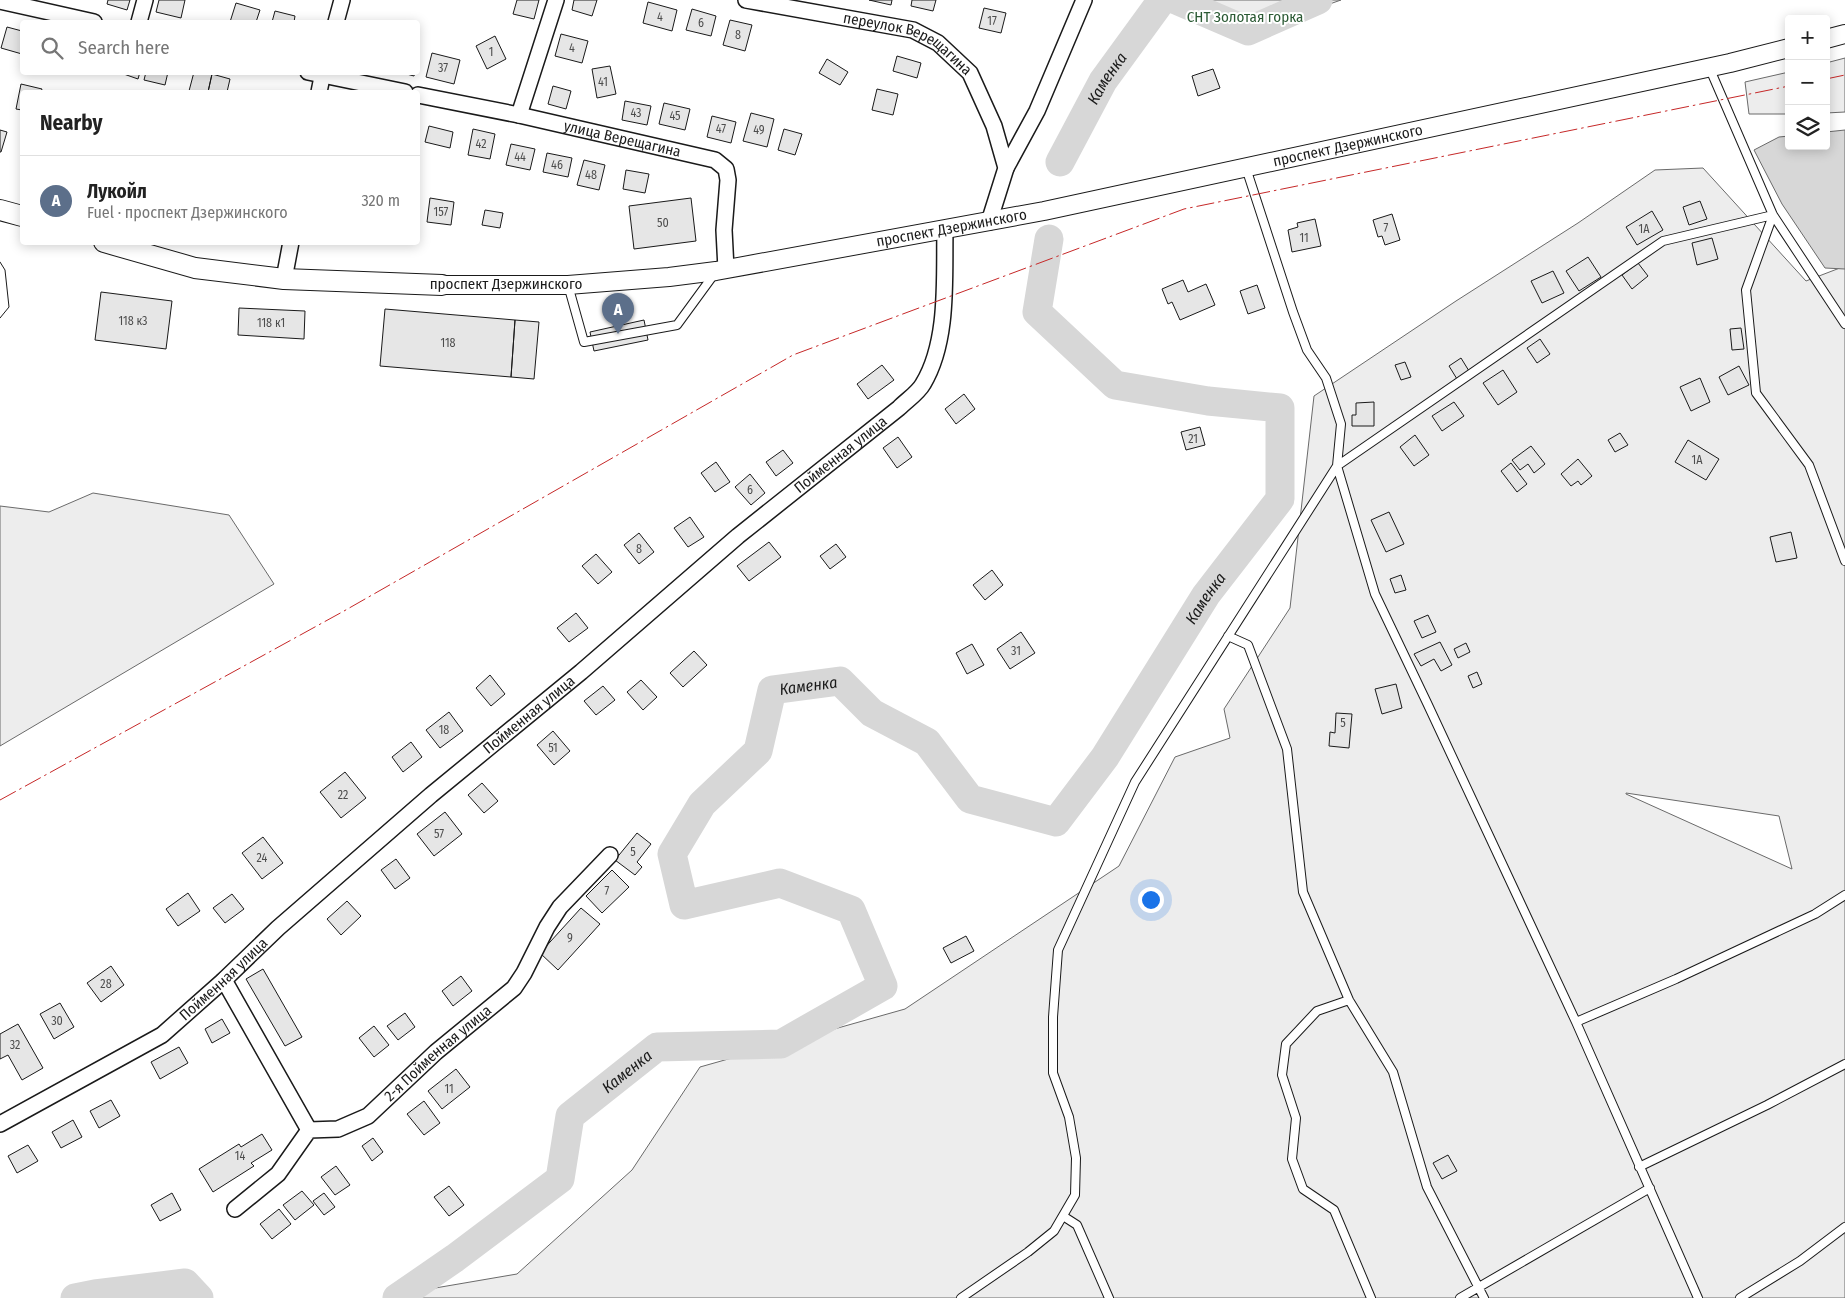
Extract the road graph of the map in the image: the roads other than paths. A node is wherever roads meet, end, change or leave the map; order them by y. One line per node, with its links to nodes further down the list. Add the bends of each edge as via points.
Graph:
1 (145, 0): 9 (street)
2 (342, 0): 10 (street)
3 (556, 0): 20 (street)
4 (746, 0): 21 (street, переулок Верещагина, via 913,30 938,43 970,73 994,126)
5 (1084, 0): 21 (street, via 1037,111)
6 (0, 1): 7 (street)
7 (47, 6): 8 (street)
8 (88, 20)
9 (140, 20)
10 (337, 20)
11 (1845, 34): 12 (street)
12 (1830, 38)
13 (1785, 49): 14 (street, проспект Дзержинского)
14 (1709, 68): 22 (street, проспект Дзержинского); 25 (lane)
15 (318, 75): 17 (street)
16 (323, 75): 18 (street)
17 (319, 90)
18 (395, 90)
19 (420, 95): 20 (street, улица Верещагина)
20 (519, 115): 30 (street, улица Верещагина, via 715,160 726,169 728,180)
21 (1006, 168): 26 (street)
22 (1246, 168): 26 (street, проспект Дзержинского); 35 (lane, via 1307,350 1326,378 1341,424)
23 (0, 210): 24 (main road)
24 (20, 215)
25 (1773, 215): 34 (lane); 35 (lane, via 1663,241); 36 (lane, via 1746,290 1756,393 1810,465)
26 (989, 222): 27 (street, проспект Дзержинского)
27 (945, 230): 30 (street, проспект Дзержинского); 40 (street, Пойменная улица, via 940,334 933,365 922,386 899,408 738,536 581,672 431,795 278,928)
28 (114, 245): 31 (main road, проспект Дзержинского, via 195,268)
29 (290, 245): 31 (street)
30 (721, 270): 32 (street, проспект Дзержинского); 32 (lane, via 677,325 584,342)
31 (284, 279): 33 (main road, проспект Дзержинского)
32 (568, 285): 33 (street, проспект Дзержинского)
33 (442, 286)
34 (1845, 324)
35 (1337, 466): 37 (lane); 42 (lane, via 1374,594)
36 (1845, 560)
37 (1228, 636): 41 (lane, via 1248,645 1287,749 1303,892); 49 (lane, via 1135,782 1058,950 1053,1073 1069,1117 1076,1158 1075,1195)
38 (610, 855): 45 (street, 2-я Пойменная улица, via 560,907 514,988 436,1052 368,1116 338,1128)
39 (1845, 895): 42 (lane, via 1815,914)
40 (224, 980): 44 (street, Пойменная улица, via 162,1034); 45 (street)
41 (1349, 1000): 51 (lane, via 1393,1072 1427,1187); 54 (lane, via 1316,1011 1286,1044 1282,1075 1296,1118 1292,1159 1303,1189 1334,1210)
42 (1576, 1022): 46 (lane)
43 (1845, 1064): 46 (lane)
44 (0, 1124)
45 (309, 1130): 48 (street, via 278,1174)
46 (1639, 1167): 47 (lane)
47 (1650, 1188): 51 (lane); 57 (lane)
48 (235, 1209)
49 (1063, 1216): 52 (lane, via 1054,1231 1028,1252); 53 (lane, via 1078,1225)
50 (1845, 1227): 58 (lane, via 1800,1261)
51 (1478, 1287): 55 (lane); 56 (lane)
52 (961, 1298)
53 (1109, 1298)
54 (1371, 1298)
55 (1460, 1298)
56 (1484, 1298)
57 (1698, 1298)
58 (1740, 1298)

